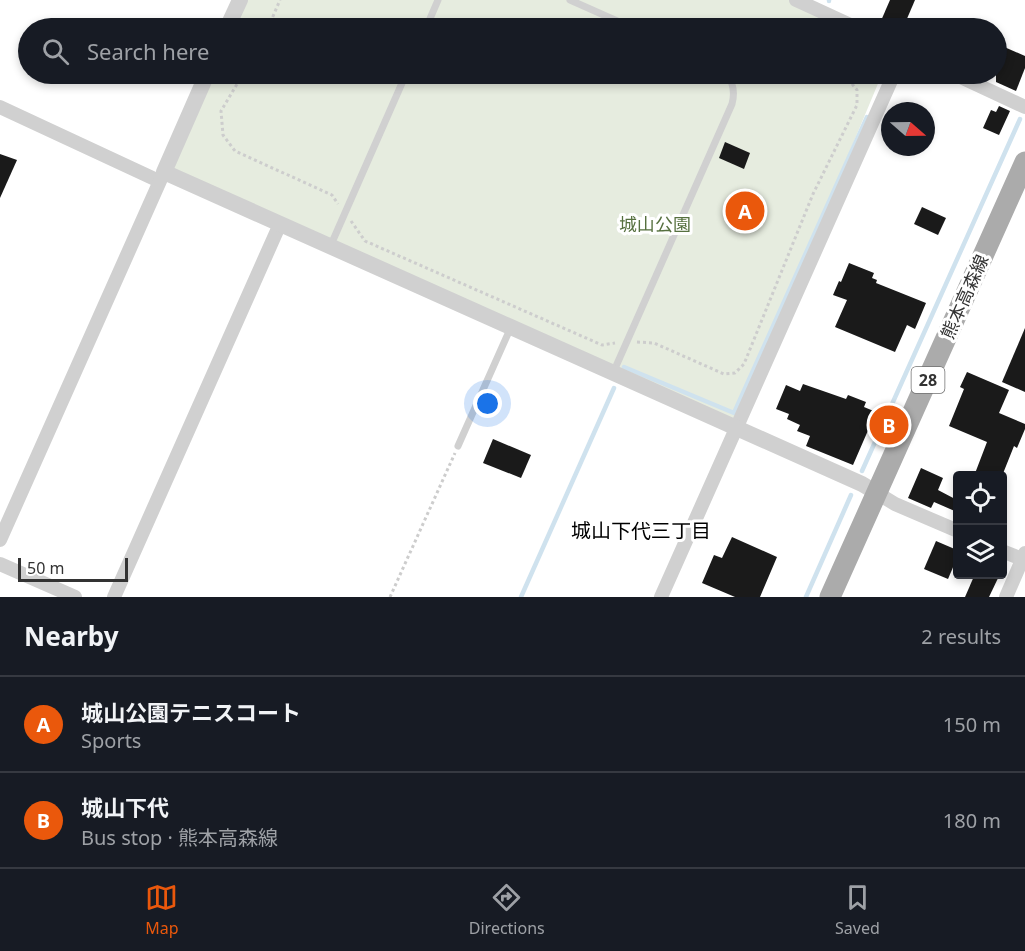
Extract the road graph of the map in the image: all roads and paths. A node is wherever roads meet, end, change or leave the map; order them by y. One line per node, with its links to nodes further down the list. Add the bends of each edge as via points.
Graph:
1 (240, 0): 6 (street)
2 (280, 0): 7 (path)
3 (438, 0): 8 (lane)
4 (570, 0): 9 (lane)
5 (796, 0): 10 (street)
6 (232, 18)
7 (272, 18)
8 (430, 18)
9 (610, 18)
10 (835, 18)
11 (202, 84): 21 (street)
12 (237, 84): 22 (path, via 221,111 223,135 235,151 332,195)
13 (402, 84): 22 (lane)
14 (731, 84): 26 (lane, via 735,94 732,104)
15 (852, 84): 26 (path, via 857,90 857,105 813,194 744,364 735,373 724,374 654,344)
16 (890, 84): 28 (street)
17 (976, 84): 19 (street)
18 (0, 107): 21 (street)
19 (1025, 107)
20 (1025, 162): 30 (main road, 熊本高森線 / 28)
21 (161, 176): 23 (street); 32 (street)
22 (345, 213): 24 (lane); 26 (path, via 366,241 602,345)
23 (280, 224): 24 (street); 37 (street)
24 (330, 247): 25 (street)
25 (511, 327): 27 (street); 29 (lane)
26 (627, 342): 27 (lane)
27 (613, 373): 28 (street)
28 (735, 428): 30 (street); 39 (street)
29 (458, 446): 38 (path)
30 (878, 493): 31 (street); 40 (main road, 熊本高森線 / 28)
31 (953, 529)
32 (0, 540)
33 (1007, 552): 34 (street)
34 (1024, 556): 41 (street)
35 (0, 564): 36 (street)
36 (75, 597)
37 (114, 597)
38 (390, 597)
39 (660, 597)
40 (830, 597)
41 (1006, 597)

